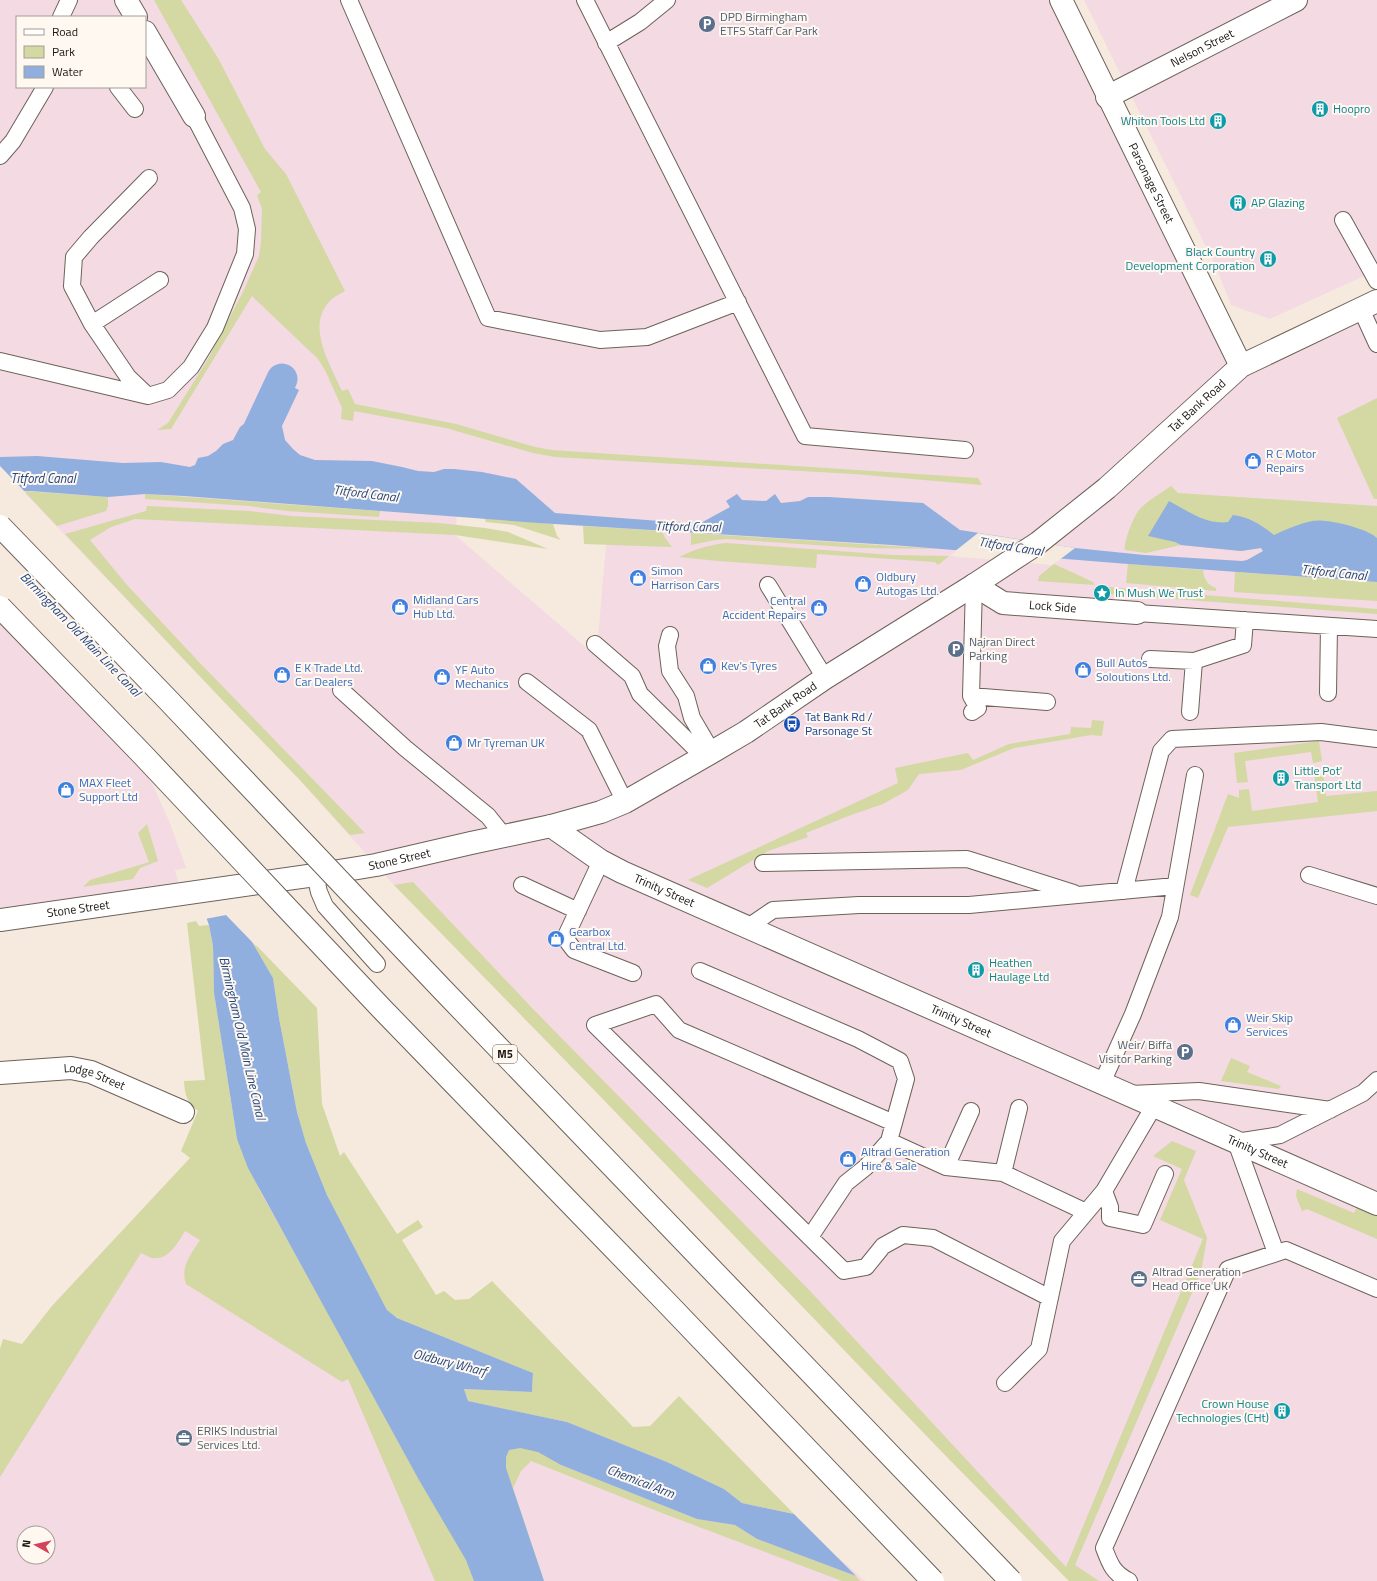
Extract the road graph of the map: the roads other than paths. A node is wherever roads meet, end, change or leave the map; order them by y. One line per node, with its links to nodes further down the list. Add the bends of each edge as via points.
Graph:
1 (69, 0): 8 (lane)
2 (126, 0): 9 (main road)
3 (349, 0): 22 (lane, via 488,318 600,340 647,337)
4 (585, 0): 11 (lane)
5 (667, 0): 11 (lane, via 640,22)
6 (1061, 0): 14 (main road, Parsonage Street)
7 (1296, 0): 14 (main road, Nelson Street)
8 (61, 16)
9 (135, 16)
10 (146, 34): 16 (main road)
11 (606, 43): 22 (lane)
12 (44, 88): 17 (lane, via 13,141)
13 (119, 88): 15 (lane)
14 (1107, 96): 27 (main road, Parsonage Street)
15 (135, 109)
16 (194, 116): 28 (lane, via 242,208 247,229 245,254 215,328 191,367 168,390)
17 (0, 156)
18 (149, 178): 24 (lane, via 74,257 72,286)
19 (1343, 220): 21 (lane)
20 (160, 280): 24 (lane)
21 (1377, 281)
22 (738, 302): 29 (lane, via 806,436)
23 (1369, 305): 25 (lane); 27 (main road, Tat Bank Road)
24 (92, 324): 28 (lane, via 128,377)
25 (1377, 344)
26 (0, 361): 28 (lane)
27 (1241, 366): 32 (main road, Tat Bank Road, via 1107,488 1038,543)
28 (148, 396)
29 (964, 450)
30 (0, 526): 96 (main road, M5, bridge)
31 (768, 585): 42 (lane)
32 (974, 585): 34 (main road, Lock Side, via 1004,603); 42 (main road, Tat Bank Road); 46 (lane)
33 (0, 607): 95 (main road, bridge)
34 (1137, 613): 35 (lane)
35 (1245, 620): 36 (lane); 41 (lane, via 1243,645)
36 (1329, 626): 37 (lane); 45 (lane)
37 (1377, 629)
38 (670, 635): 51 (lane, via 670,670 686,696 692,718)
39 (595, 644): 51 (lane, via 632,676 640,694)
40 (1150, 659): 41 (lane)
41 (1194, 661): 49 (lane)
42 (825, 678): 51 (main road, Tat Bank Road)
43 (527, 682): 53 (lane, via 589,730)
44 (341, 690): 55 (lane, via 405,748 488,816)
45 (1328, 693)
46 (971, 696): 47 (lane, via 1030,695); 48 (lane, via 978,708)
47 (1047, 702)
48 (972, 712)
49 (1190, 712)
50 (1377, 739): 62 (lane, via 1321,732 1172,739 1161,751)
51 (708, 755): 53 (main road, Tat Bank Road)
52 (1195, 775): 61 (lane)
53 (625, 802): 54 (main road, Tat Bank Road, via 601,812)
54 (551, 826): 55 (main road, Stone Street); 56 (main road, Trinity Street)
55 (504, 836): 58 (main road, Stone Street, via 376,865)
56 (601, 861): 65 (lane); 67 (main road, Trinity Street)
57 (763, 863): 63 (lane, via 966,859)
58 (315, 875): 66 (main road, Stone Street); 68 (lane, via 325,906)
59 (1309, 875): 64 (lane)
60 (522, 885): 65 (lane)
61 (1175, 886): 62 (lane); 73 (lane, via 1170,917 1133,1014)
62 (1124, 891): 63 (lane)
63 (1080, 895): 67 (lane, via 969,905 773,910)
64 (1377, 896)
65 (578, 911): 70 (lane, via 565,938 574,950 605,955)
66 (0, 920)
67 (748, 927): 73 (main road, Trinity Street)
68 (377, 964)
69 (700, 971): 81 (lane, via 858,1039 900,1061 906,1079)
70 (633, 973)
71 (0, 1073): 80 (main road, Lodge Street, via 72,1068 91,1072)
72 (1377, 1080): 75 (lane)
73 (1102, 1083): 74 (main road, Trinity Street)
74 (1126, 1094): 76 (main road, Trinity Street); 78 (lane, via 1200,1091)
75 (1370, 1096): 78 (lane)
76 (1154, 1106): 83 (main road, Trinity Street); 87 (lane)
77 (1019, 1108): 85 (lane)
78 (1330, 1110): 83 (lane, via 1280,1135)
79 (971, 1111): 84 (lane)
80 (183, 1112)
81 (894, 1123): 82 (lane); 90 (lane, via 679,1030 656,1004 595,1025)
82 (889, 1141): 84 (lane); 90 (lane, via 866,1167 846,1183)
83 (1236, 1142): 88 (main road, Trinity Street); 91 (lane)
84 (946, 1167): 85 (lane)
85 (1003, 1173): 89 (lane)
86 (1165, 1174): 87 (lane, via 1143,1225 1110,1218 1110,1207)
87 (1104, 1191): 89 (lane)
88 (1377, 1204)
89 (1086, 1212): 93 (lane, via 1062,1241)
90 (810, 1237): 93 (lane, via 844,1271 866,1267 883,1246 903,1234 933,1238)
91 (1276, 1253): 92 (lane, via 1286,1250); 97 (lane, via 1228,1269 1104,1548 1111,1568)
92 (1377, 1289)
93 (1050, 1298): 94 (lane, via 1039,1349)
94 (1005, 1383)
95 (932, 1581)
96 (1011, 1581)
97 (1129, 1581)

